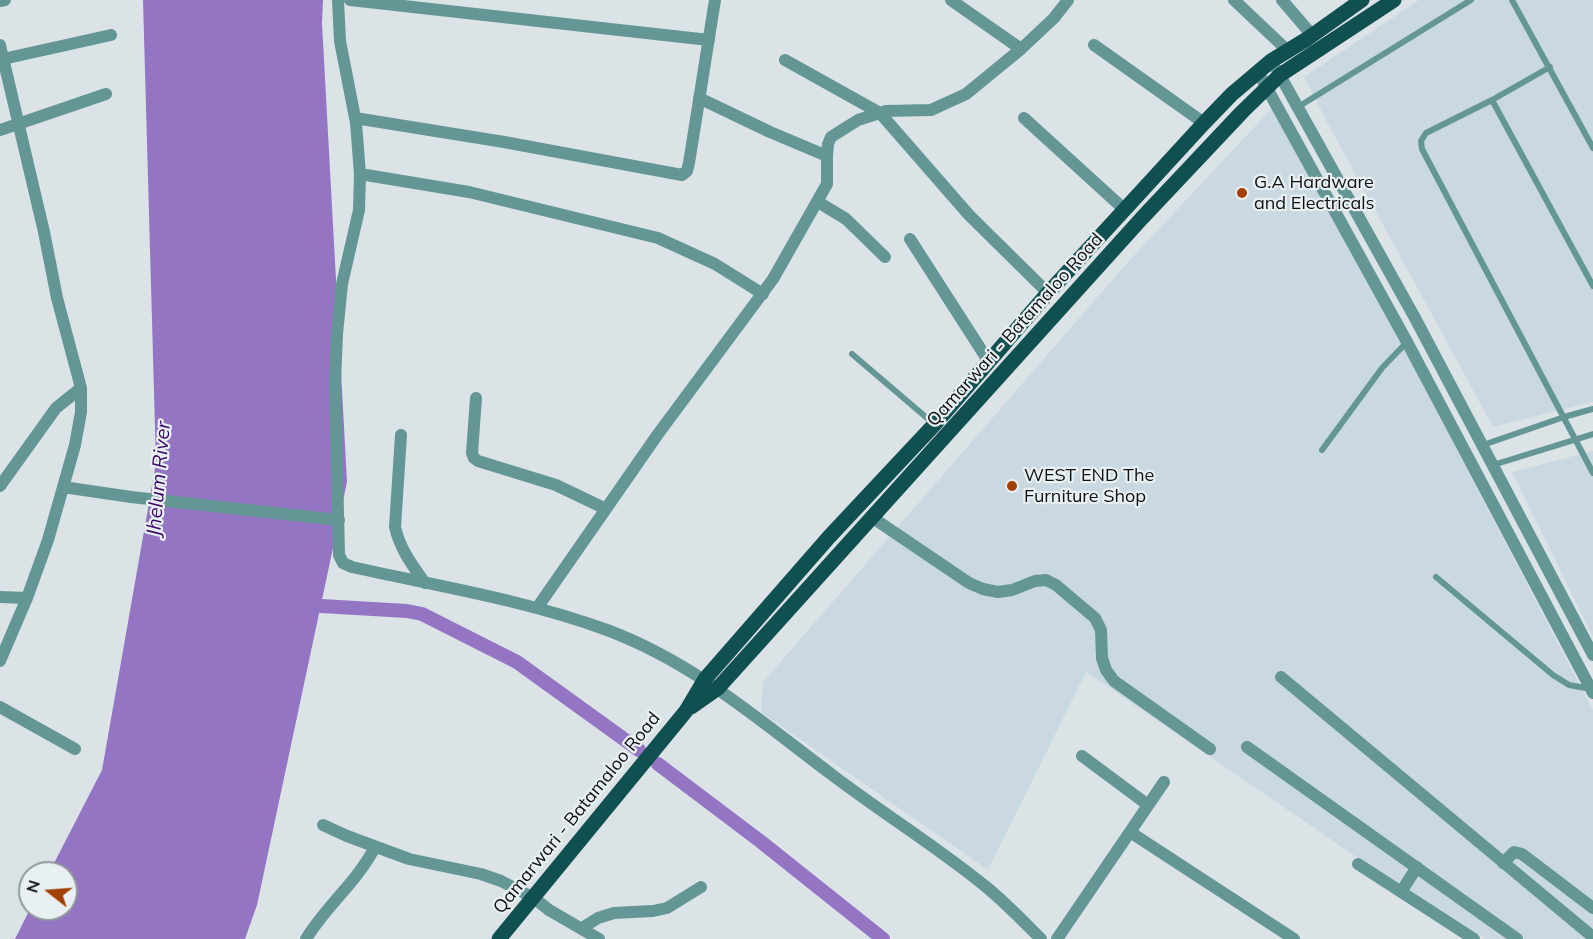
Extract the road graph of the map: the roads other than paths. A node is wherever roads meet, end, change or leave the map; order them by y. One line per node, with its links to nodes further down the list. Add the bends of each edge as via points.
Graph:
1 (5, 0): 13 (street)
2 (338, 0): 33 (street, via 340,41)
3 (350, 0): 16 (street)
4 (715, 0): 16 (street)
5 (951, 0): 19 (street)
6 (1068, 0): 19 (street)
7 (1234, 0): 20 (street)
8 (1282, 0): 15 (street)
9 (1362, 0): 15 (main road, Qamarwari - Batamaloo Road)
10 (1394, 0): 26 (main road, Qamarwari - Batamaloo Road)
11 (1471, 0): 31 (lane)
12 (1512, 0): 24 (lane)
13 (0, 1)
14 (111, 35): 21 (street)
15 (1312, 35): 20 (main road, Qamarwari - Batamaloo Road)
16 (709, 39): 29 (street)
17 (0, 45): 21 (street)
18 (1094, 45): 35 (street)
19 (1021, 49): 32 (street, via 966,94 931,110)
20 (1288, 51): 23 (main road, Qamarwari - Batamaloo Road)
21 (3, 59): 36 (street)
22 (786, 60): 32 (street)
23 (1271, 61): 25 (main road, Qamarwari - Batamaloo Road); 26 (street)
24 (1550, 67): 30 (lane); 38 (lane)
25 (1258, 72): 27 (street); 35 (main road, Qamarwari - Batamaloo Road)
26 (1280, 75): 27 (main road, Qamarwari - Batamaloo Road); 31 (street)
27 (1267, 88): 48 (street); 66 (main road, Qamarwari - Batamaloo Road, via 1142,218)
28 (106, 94): 36 (street)
29 (699, 98): 33 (street, via 689,163 680,176); 39 (street)
30 (1492, 100): 45 (lane); 54 (lane, via 1426,133 1421,141 1422,150)
31 (1298, 107): 59 (street)
32 (880, 113): 39 (street, via 858,120 834,135); 46 (street, via 969,215)
33 (355, 118): 40 (street)
34 (1024, 118): 42 (street)
35 (1204, 123): 42 (main road, Qamarwari - Batamaloo Road)
36 (18, 125): 37 (street); 51 (street)
37 (0, 130)
38 (1593, 148)
39 (827, 156): 41 (street, via 827,184)
40 (360, 174): 47 (street, via 469,192 658,238 715,264); 67 (street, via 359,210 342,284 337,333)
41 (818, 202): 44 (street, via 846,219); 47 (street)
42 (1125, 210): 46 (main road, Qamarwari - Batamaloo Road)
43 (910, 239): 50 (street)
44 (885, 257)
45 (1593, 286)
46 (1048, 292): 50 (main road, Qamarwari - Batamaloo Road)
47 (762, 294): 65 (street)
48 (1407, 342): 60 (lane, via 1382,368); 78 (street)
49 (852, 354): 55 (lane)
50 (989, 362): 55 (main road, Qamarwari - Batamaloo Road)
51 (81, 388): 63 (street, via 56,408); 64 (street, via 75,445)
52 (476, 398): 65 (street, via 474,458 556,486)
53 (1593, 409): 54 (lane)
54 (1564, 417): 58 (lane); 59 (lane)
55 (934, 425): 76 (main road, Qamarwari - Batamaloo Road)
56 (1593, 434): 58 (lane)
57 (401, 435): 69 (street, via 398,540)
58 (1575, 439): 61 (lane); 62 (lane)
59 (1483, 445): 61 (street)
60 (1322, 450)
61 (1493, 465): 73 (street)
62 (1593, 473)
63 (0, 486)
64 (63, 487): 67 (street); 71 (street)
65 (606, 509): 72 (street)
66 (873, 518): 77 (main road, Qamarwari - Batamaloo Road); 83 (street, via 983,589 998,592 1046,580 1056,585 1095,618 1101,630 1102,658 1114,681)
67 (334, 520): 69 (street, via 343,563)
68 (1436, 577): 78 (lane, via 1553,675 1569,685)
69 (425, 583): 72 (street)
70 (0, 597): 71 (street)
71 (27, 598): 74 (street)
72 (537, 608): 76 (street, via 653,649)
73 (1593, 655)
74 (0, 661)
75 (1281, 677): 90 (street)
76 (705, 679): 77 (street); 80 (main road, Qamarwari - Batamaloo Road)
77 (718, 688): 80 (main road, Qamarwari - Batamaloo Road); 102 (street, via 987,887)
78 (1592, 691)
79 (0, 707): 82 (street)
80 (686, 711): 95 (main road, Qamarwari - Batamaloo Road)
81 (1247, 747): 92 (street)
82 (75, 749)
83 (1210, 749)
84 (1082, 756): 86 (street)
85 (1164, 782): 86 (street)
86 (1148, 805): 88 (street)
87 (322, 825): 89 (street)
88 (1130, 832): 103 (street); 104 (street)
89 (375, 847): 95 (street, via 409,859 481,874); 99 (street, via 362,870)
90 (1503, 863): 96 (street, via 1514,852 1522,854); 98 (street)
91 (1358, 864): 94 (street)
92 (1417, 867): 94 (street); 106 (street)
93 (701, 887): 97 (street, via 667,908 614,913)
94 (1401, 892): 105 (street)
95 (534, 898): 97 (street); 100 (main road, Qamarwari - Batamaloo Road)
96 (1593, 908)
97 (582, 928): 101 (street)
98 (1593, 937)
99 (306, 939)
100 (499, 939)
101 (599, 939)
102 (1041, 939)
103 (1057, 939)
104 (1294, 939)
105 (1473, 939)
106 (1517, 939)

